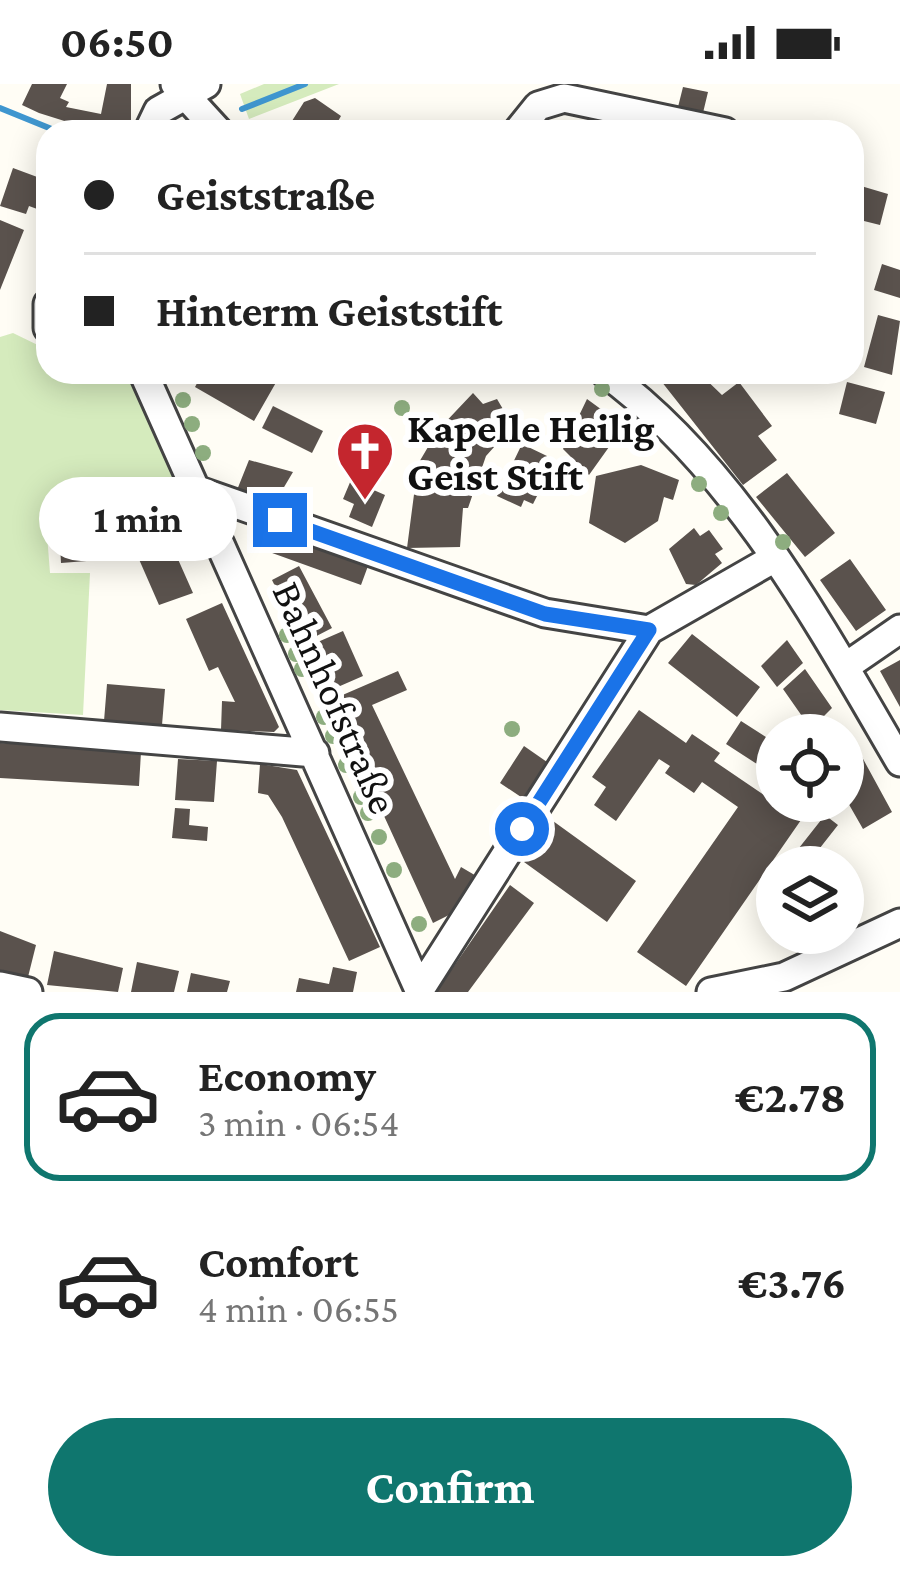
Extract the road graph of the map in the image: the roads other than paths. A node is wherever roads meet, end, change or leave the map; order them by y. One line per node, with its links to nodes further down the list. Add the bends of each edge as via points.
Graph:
1 (188, 88): 2 (street); 3 (street)
2 (154, 120)
3 (211, 120)
4 (527, 120): 5 (street, via 538,106 564,98)
5 (668, 120)
6 (149, 384): 8 (street, Bahnhofstraße)
7 (617, 384): 9 (street, via 697,458)
8 (199, 491): 11 (street, via 545,614); 14 (street, Bahnhofstraße)
9 (772, 559): 11 (street); 12 (street)
10 (900, 629): 12 (street)
11 (649, 630): 18 (street)
12 (845, 668): 15 (street)
13 (0, 727): 14 (street)
14 (315, 753): 18 (street, Bahnhofstraße)
15 (900, 762)
16 (900, 923): 20 (street, via 784,976)
17 (0, 986): 19 (street)
18 (420, 990)
19 (28, 992)
20 (711, 992)

